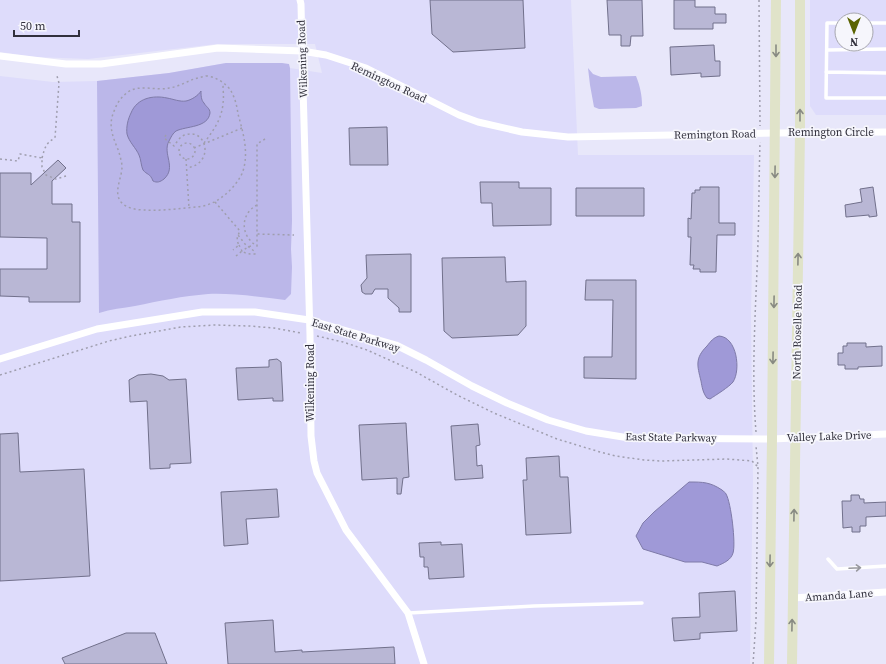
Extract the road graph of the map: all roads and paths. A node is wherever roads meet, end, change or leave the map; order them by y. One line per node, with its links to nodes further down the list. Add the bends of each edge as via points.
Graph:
1 (300, 0): 10 (street, Wilkening Road)
2 (759, 0): 17 (path)
3 (776, 0): 20 (main road, one-way to 20)
4 (800, 0): 21 (main road, North Roselle Road, one-way to 4)
5 (834, 23): 9 (lane, via 827,23)
6 (874, 23): 7 (lane)
7 (886, 23)
8 (886, 49): 9 (lane)
9 (827, 50): 12 (lane)
10 (302, 51): 11 (street, Remington Road, via 218,48 101,64 66,64); 20 (street, Remington Road, via 326,55 366,68 459,115 522,132 568,137); 44 (street, Wilkening Road)
11 (0, 56)
12 (826, 72): 13 (lane); 16 (lane, via 826,98)
13 (886, 73)
14 (57, 76): 27 (path, via 59,83 55,138 45,147)
15 (223, 84): 18 (path, via 233,95); 24 (path, via 224,103 221,115); 34 (path, via 212,76 206,76 168,89 132,90 126,93 111,116 111,130 122,167 118,187 120,202 128,207 143,210)
16 (886, 98)
17 (760, 105)
18 (242, 128): 24 (path); 32 (path, via 245,150 243,171 232,188)
19 (886, 132): 21 (street, Remington Circle)
20 (776, 133): 21 (street, Remington Circle); 50 (main road, one-way to 50)
21 (800, 133): 51 (main road, North Roselle Road, one-way to 21)
22 (166, 135): 24 (path, via 164,138 174,146 180,138 193,134 198,135)
23 (265, 139): 33 (path, via 257,144)
24 (204, 143): 25 (path); 30 (path, via 204,156 200,162 194,167)
25 (194, 148): 29 (path, via 193,155); 29 (path, via 186,143 179,147 180,155)
26 (760, 150): 48 (path)
27 (42, 158): 28 (path, via 20,154 18,161); 31 (path, via 42,167 46,175 56,179)
28 (0, 159)
29 (186, 159): 30 (path)
30 (187, 168): 34 (path)
31 (66, 176)
32 (215, 202): 34 (path); 36 (path, via 240,231)
33 (257, 205): 35 (path); 38 (path, via 251,208 244,222 245,234)
34 (190, 208)
35 (257, 234): 37 (path); 38 (path, via 257,246)
36 (238, 235): 39 (path); 40 (path)
37 (294, 235)
38 (252, 244): 40 (path)
39 (239, 246): 41 (path); 42 (path)
40 (248, 247): 42 (path); 42 (path, via 255,254)
41 (233, 250)
42 (242, 251): 43 (path)
43 (236, 256)
44 (310, 320): 46 (street, East State Parkway, via 255,312 202,312 97,329); 50 (street, East State Parkway, via 396,345 507,403 548,420 586,431 629,438); 58 (street, Wilkening Road, via 311,436 317,474 346,530)
45 (295, 332): 47 (path, via 249,326 181,327 117,339)
46 (0, 359)
47 (0, 375)
48 (754, 408)
49 (886, 434): 51 (street, Valley Lake Drive)
50 (772, 438): 51 (street, Valley Lake Drive); 61 (main road, one-way to 61)
51 (796, 438): 56 (main road, North Roselle Road, one-way to 51)
52 (758, 467): 60 (path)
53 (828, 560): 54 (lane, one-way to 54, via 837,569)
54 (886, 566)
55 (886, 592): 56 (street, Amanda Lane)
56 (793, 598): 62 (main road, North Roselle Road, one-way to 56)
57 (642, 603): 58 (lane)
58 (408, 613): 59 (street, Wilkening Road)
59 (424, 664)
60 (753, 664)
61 (769, 664)
62 (792, 664)

